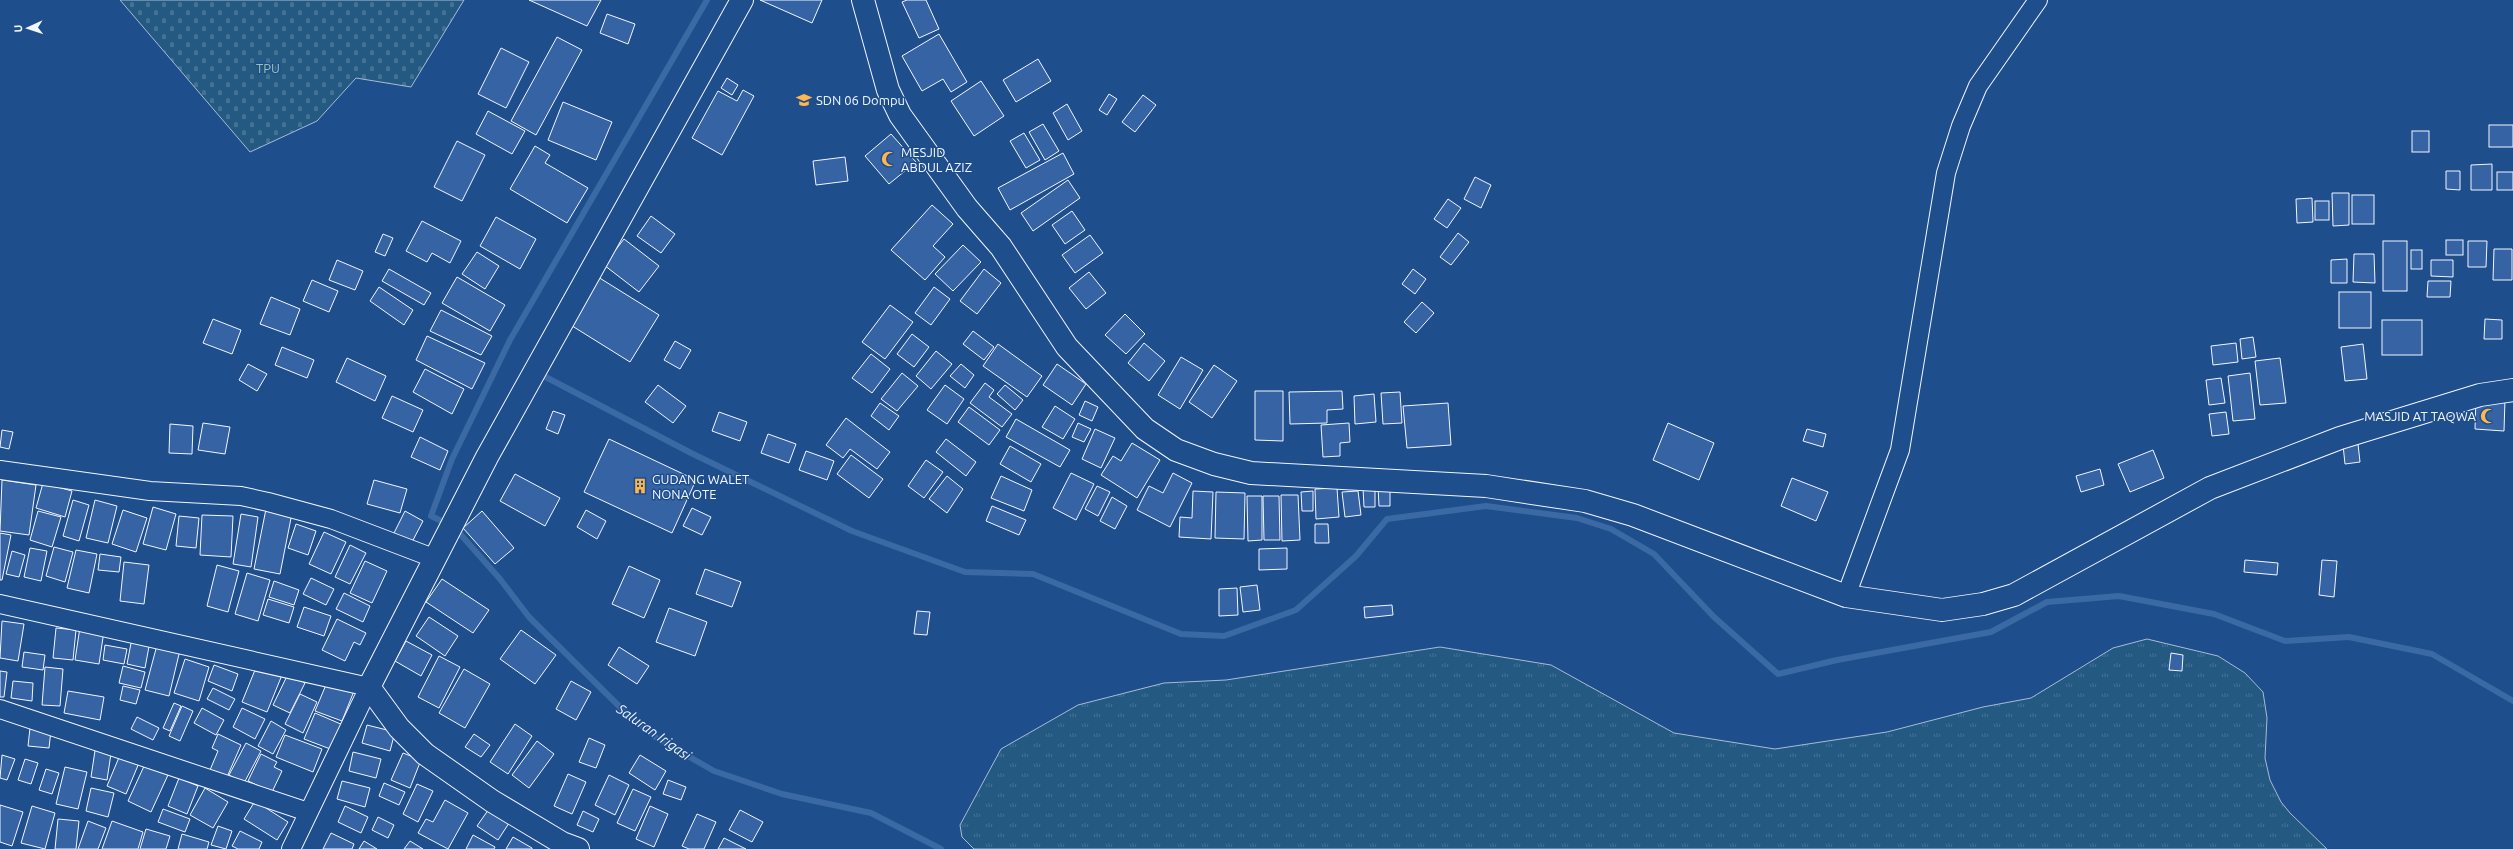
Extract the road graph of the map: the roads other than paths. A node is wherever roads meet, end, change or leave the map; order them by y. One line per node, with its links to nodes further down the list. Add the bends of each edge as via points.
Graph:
1 (742, 0): 6 (main road, via 487,457)
2 (863, 0): 7 (main road, via 888,90 915,140 967,208 1001,247 1067,347 1144,429 1176,450 1214,464 1251,473 1486,486 1585,501 1633,515)
3 (2038, 0): 7 (street, via 1978,86 1952,151 1900,450)
4 (2513, 390): 7 (main road, via 2480,395 2340,438 2210,488 2014,596 1942,610)
5 (0, 470): 6 (street, via 150,491 241,496 331,519)
6 (436, 559): 9 (main road)
7 (1846, 596)
8 (0, 604): 9 (street)
9 (369, 687): 11 (street); 13 (main road, via 399,728 425,754 492,801 562,843)
10 (0, 709): 11 (street)
11 (308, 812): 12 (street)
12 (291, 849)
13 (578, 849)

